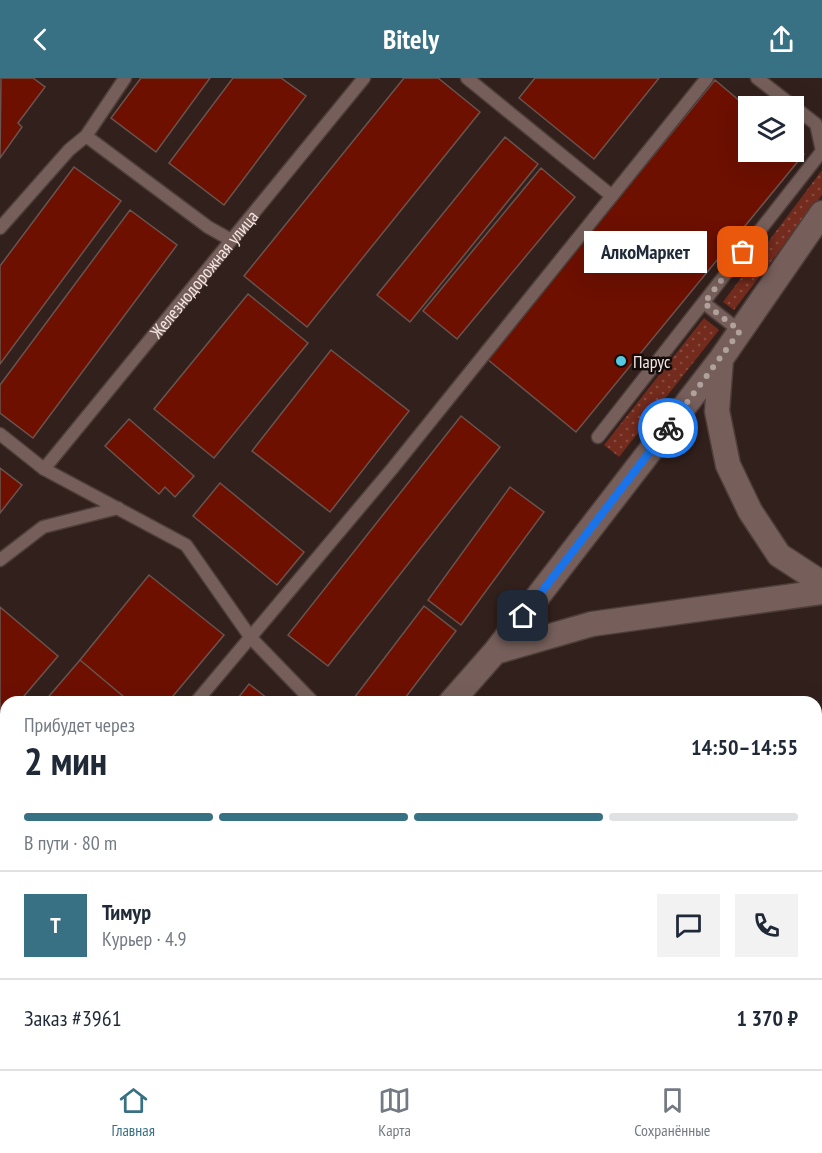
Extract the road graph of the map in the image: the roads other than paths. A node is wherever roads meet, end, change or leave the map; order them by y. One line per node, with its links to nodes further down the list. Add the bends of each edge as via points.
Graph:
1 (125, 78): 6 (lane)
2 (364, 78): 11 (lane, Железнодорожная улица)
3 (467, 78): 8 (lane)
4 (707, 78): 8 (lane)
5 (757, 78): 7 (lane, via 816,124)
6 (86, 136): 10 (lane); 11 (lane)
7 (822, 151): 12 (lane)
8 (612, 196): 22 (lane, via 393,469)
9 (822, 213): 13 (street)
10 (0, 228)
11 (231, 240): 17 (lane, Железнодорожная улица)
12 (704, 303): 13 (lane); 16 (lane)
13 (740, 331): 14 (street)
14 (721, 359): 20 (street, via 717,411 728,465 750,511 779,555); 23 (street)
15 (0, 434): 17 (lane)
16 (598, 437)
17 (44, 469): 18 (lane)
18 (118, 508): 19 (lane, via 44,527); 22 (lane, via 186,545)
19 (0, 561)
20 (822, 583)
21 (822, 592): 23 (street, via 592,624)
22 (251, 638): 24 (lane); 25 (lane)
23 (495, 652): 26 (street)
24 (201, 696)
25 (307, 696)
26 (456, 696)

